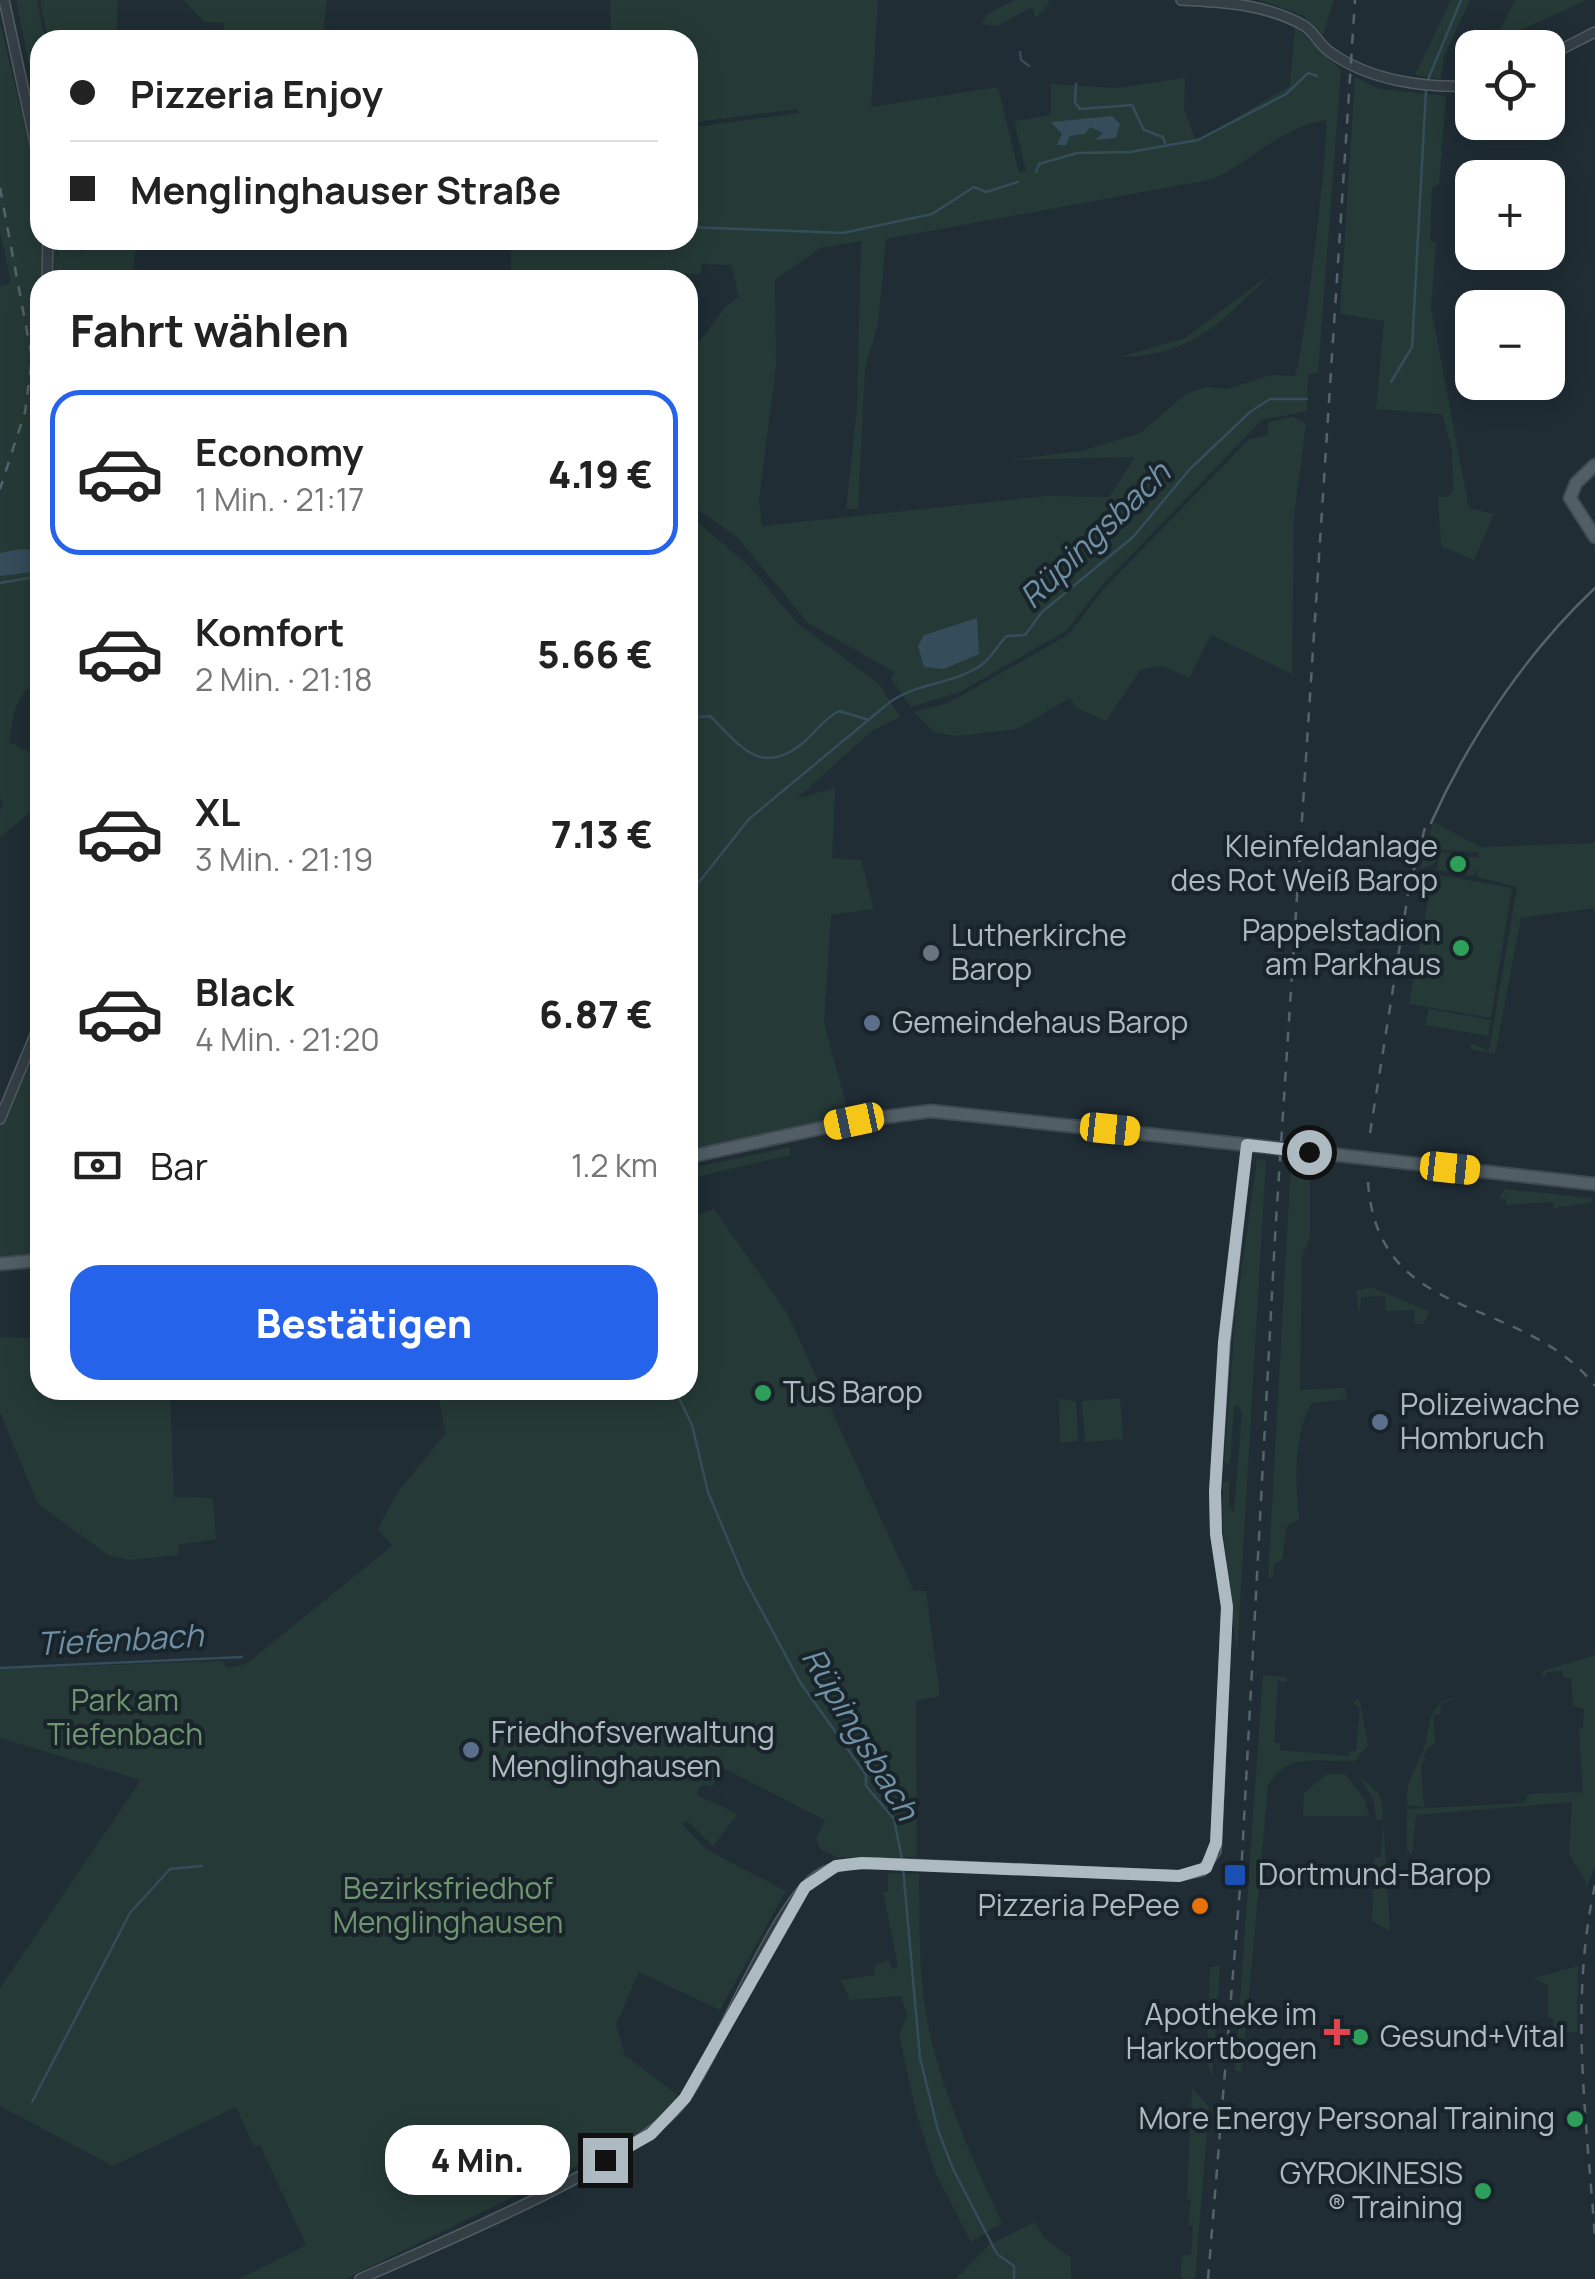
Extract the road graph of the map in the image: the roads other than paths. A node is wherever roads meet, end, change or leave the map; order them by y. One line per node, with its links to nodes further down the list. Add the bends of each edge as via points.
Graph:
1 (4, 0): 6 (street)
2 (1181, 0): 5 (street, via 1262,9 1306,26 1336,56 1415,83)
3 (1595, 32): 4 (street)
4 (1565, 47)
5 (1455, 86)
6 (30, 120)
7 (1595, 465): 8 (main road, via 1571,491 1572,505)
8 (1595, 537)
9 (30, 1048): 10 (street)
10 (0, 1119)
11 (1247, 1145): 12 (main road, via 932,1112); 13 (main road, bridge); 16 (street, via 1215,1492 1227,1607 1216,1843 1209,1864 1186,1876 836,1866 805,1887 685,2098 651,2134)
12 (698, 1154)
13 (1595, 1184)
14 (30, 1261): 15 (main road)
15 (0, 1264)
16 (360, 2279)

